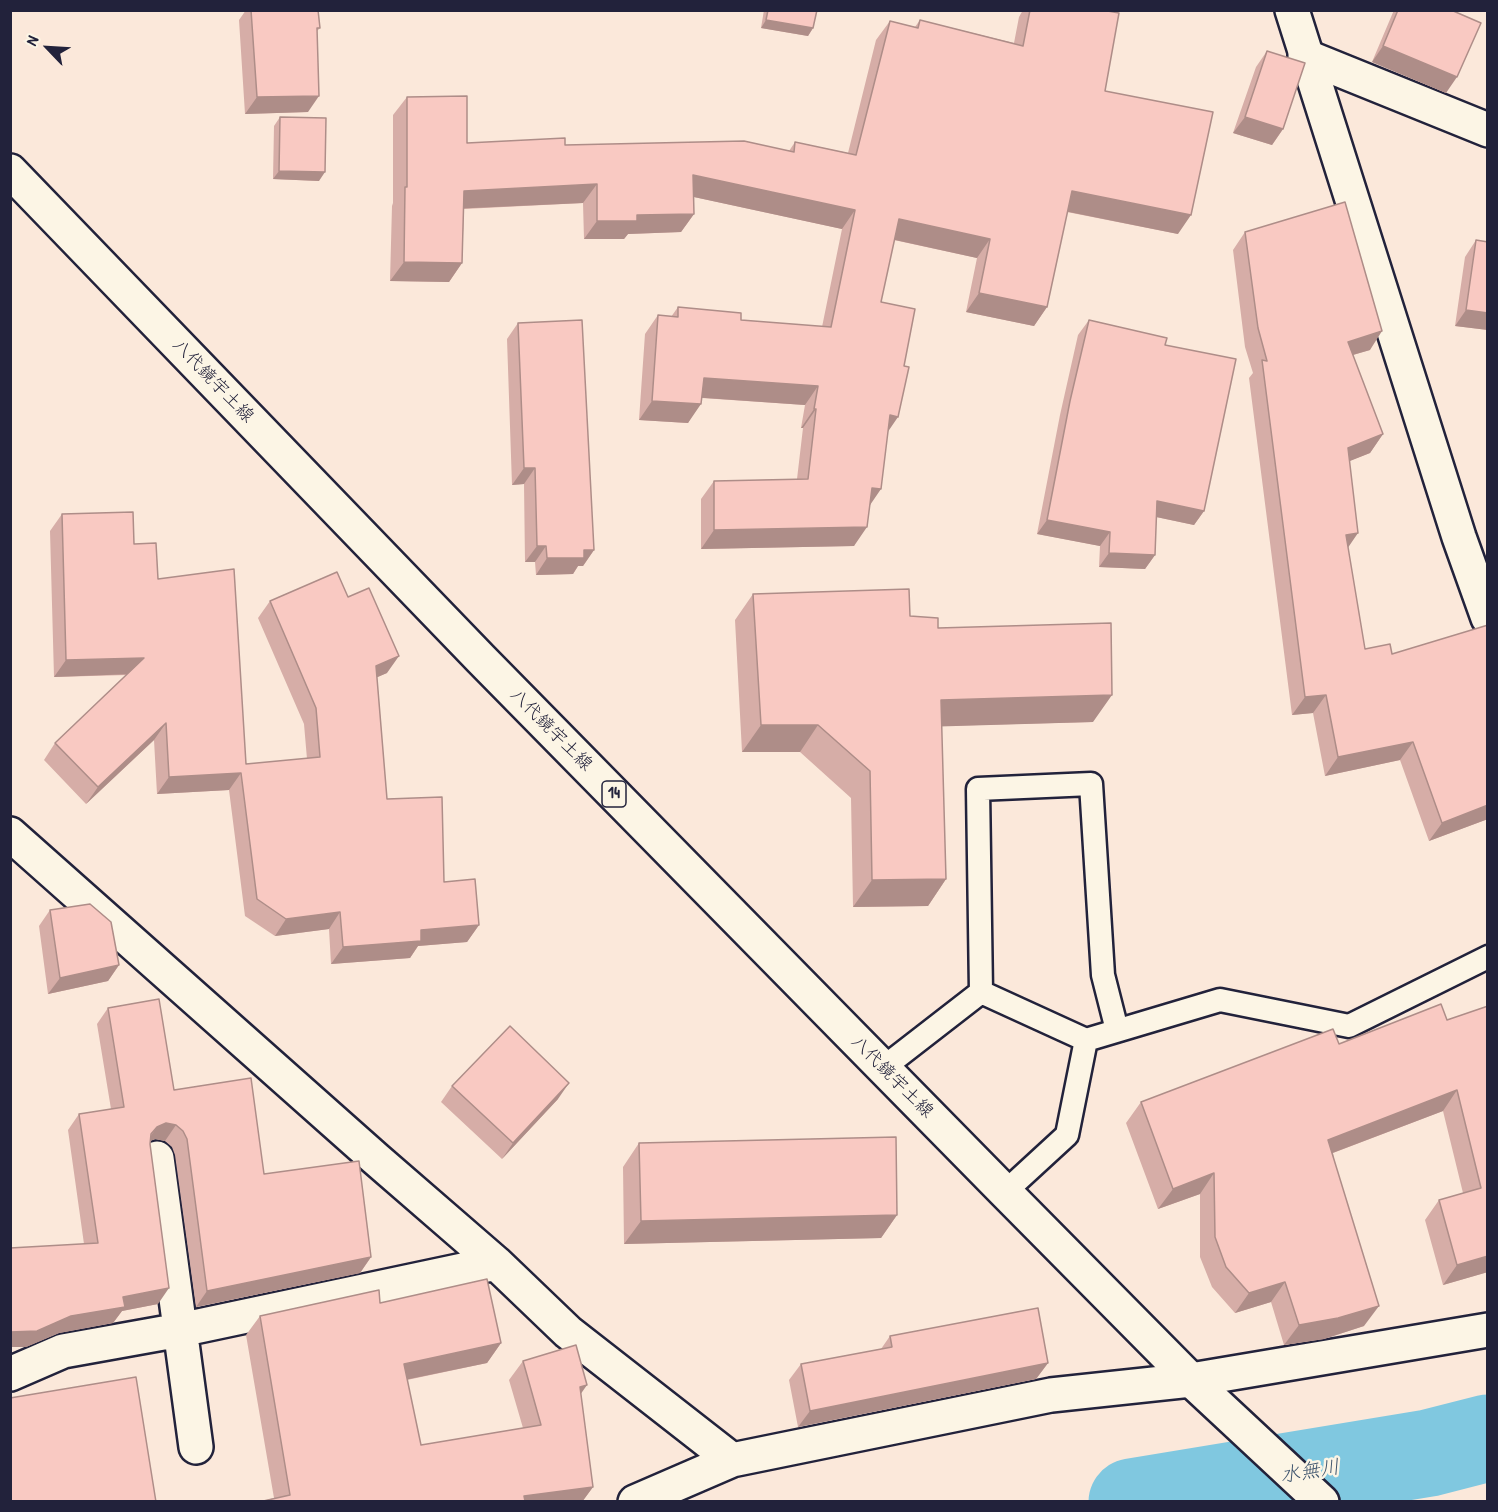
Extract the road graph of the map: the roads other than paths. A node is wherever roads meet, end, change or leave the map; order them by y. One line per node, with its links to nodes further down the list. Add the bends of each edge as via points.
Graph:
1 (1292, 10): 2 (street)
2 (1305, 56): 3 (street); 5 (street)
3 (1488, 130)
4 (10, 171): 11 (street, 八代鏡宇土線 / 14)
5 (1488, 618)
6 (10, 834): 14 (street)
7 (1488, 957): 9 (lane, via 1349,1026 1220,1000)
8 (981, 992): 9 (lane, via 978,789 1091,784 1103,975); 10 (lane); 11 (lane)
9 (1117, 1030): 10 (lane)
10 (1086, 1040): 13 (lane, via 1067,1135)
11 (883, 1068): 13 (street, 八代鏡宇土線 / 14)
12 (157, 1158): 15 (street)
13 (1005, 1192): 18 (street, 八代鏡宇土線 / 14)
14 (496, 1263): 15 (street); 20 (street, via 568,1332)
15 (180, 1330): 17 (street, via 63,1351); 19 (street)
16 (1488, 1330): 18 (street)
17 (10, 1374)
18 (1191, 1380): 20 (street, via 1051,1395); 22 (street, 八代鏡宇土線 / 14)
19 (196, 1447)
20 (732, 1460): 21 (street)
21 (636, 1502)
22 (1322, 1502)

